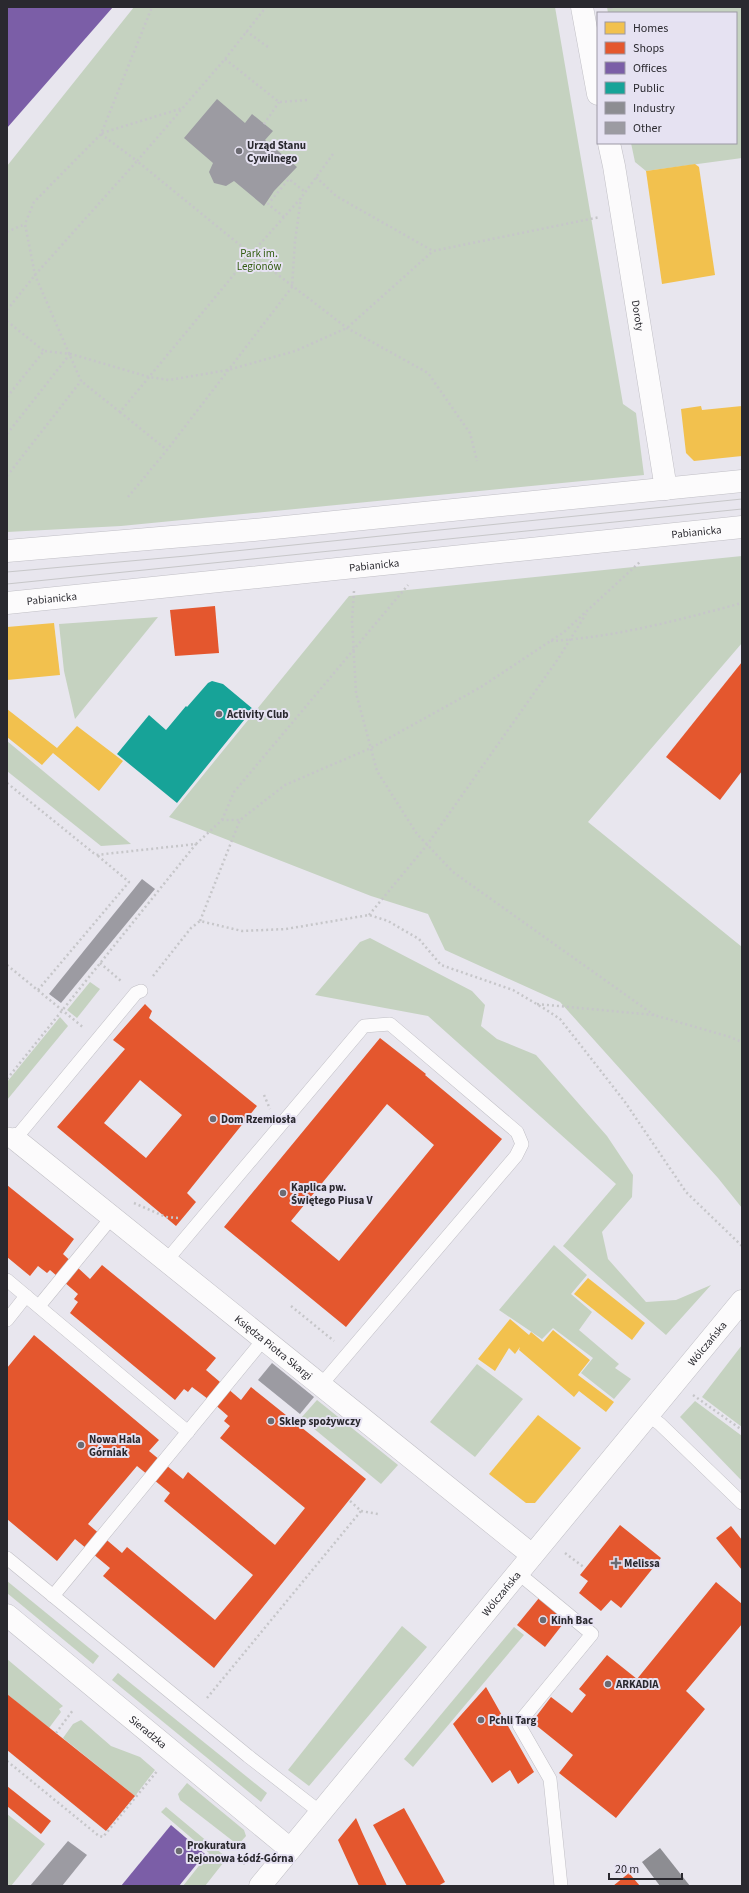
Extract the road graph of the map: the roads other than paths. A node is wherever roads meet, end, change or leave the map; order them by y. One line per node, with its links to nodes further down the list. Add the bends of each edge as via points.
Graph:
1 (582, 7): 2 (street)
2 (597, 89)
3 (609, 144): 5 (street, Doroty)
4 (742, 481): 5 (street)
5 (666, 489): 7 (street, via 254,530)
6 (742, 527): 8 (street, Pabianicka)
7 (7, 551)
8 (7, 603)
9 (141, 991): 10 (lane, via 136,993)
10 (11, 1135): 11 (street, Księdza Piotra Skargi)
11 (112, 1217): 12 (street, Księdza Piotra Skargi); 16 (lane)
12 (166, 1261): 18 (street, Księdza Piotra Skargi); 19 (lane, via 364,1026 390,1024 516,1132 522,1144 511,1162)
13 (7, 1280): 14 (lane)
14 (26, 1296): 16 (lane); 17 (lane)
15 (742, 1301): 20 (street, Wólczańska)
16 (39, 1306): 21 (lane)
17 (7, 1320)
18 (264, 1339): 19 (street, Księdza Piotra Skargi); 21 (lane)
19 (321, 1385): 23 (street, Księdza Piotra Skargi)
20 (648, 1415): 22 (lane); 23 (street, Wólczańska)
21 (188, 1432): 26 (lane)
22 (742, 1503)
23 (532, 1555): 25 (street, Wólczańska)
24 (7, 1558): 26 (lane)
25 (518, 1573): 28 (street, Wólczańska); 31 (lane, via 592,1634 519,1725 550,1779)
26 (53, 1596): 28 (lane)
27 (7, 1615): 29 (street, Sieradzka)
28 (320, 1812): 29 (street, Wólczańska)
29 (290, 1848): 30 (street, Wólczańska)
30 (260, 1886)
31 (561, 1886)

